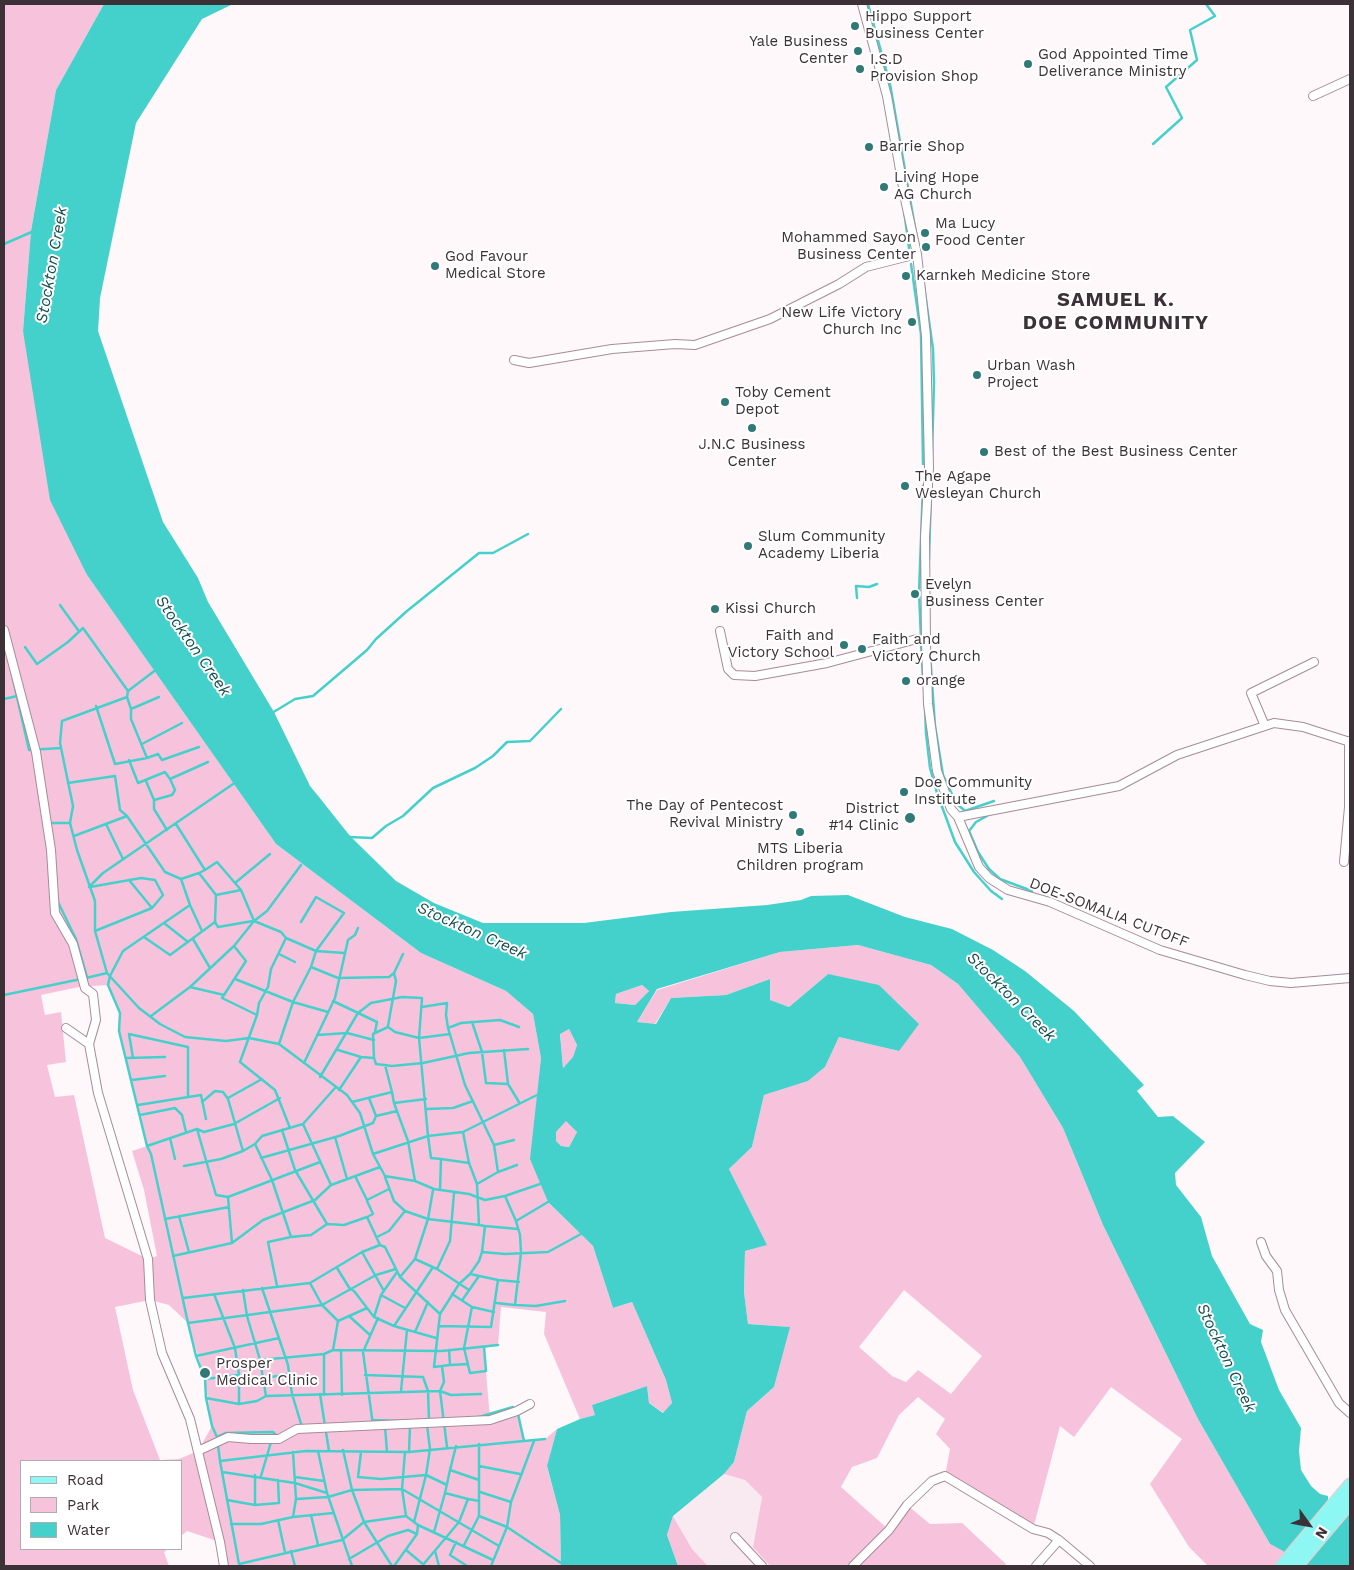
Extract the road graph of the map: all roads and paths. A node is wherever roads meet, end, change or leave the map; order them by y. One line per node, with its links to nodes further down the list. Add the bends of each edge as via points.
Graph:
1 (862, 4): 4 (street, DOE-SOMALIA CUTOFF, via 887,96)
2 (1350, 79): 3 (street)
3 (1313, 96)
4 (917, 254): 5 (street, via 866,267 770,319 695,345 612,349 529,362); 8 (street, DOE-SOMALIA CUTOFF, via 926,336 929,407)
5 (514, 360)
6 (4, 630): 16 (street, via 36,752 55,913 73,944 85,988 93,994 96,1020)
7 (720, 631): 8 (street, via 726,663 734,675 755,676 827,663 917,639)
8 (926, 644): 12 (street, DOE-SOMALIA CUTOFF, via 928,704 937,771 946,800)
9 (1314, 662): 10 (street, via 1251,692)
10 (1265, 726): 11 (street, via 1291,724); 12 (street, via 1177,755 1119,786)
11 (1350, 742): 13 (street)
12 (958, 817): 14 (street, DOE-SOMALIA CUTOFF, via 979,867 1008,890 1050,902 1160,950 1245,975 1292,983)
13 (1344, 862)
14 (1350, 978)
15 (66, 1028): 16 (street)
16 (89, 1044): 20 (street, via 98,1093 148,1259 150,1300 162,1353 190,1419)
17 (1261, 1242): 19 (street, via 1277,1271 1285,1310 1339,1403)
18 (530, 1404): 20 (street, via 490,1420 297,1429 279,1438 251,1440 228,1437)
19 (1350, 1413)
20 (198, 1451): 25 (street)
21 (1350, 1485): 22 (main road)
22 (1344, 1504): 30 (main road); 31 (main road)
23 (735, 1537): 26 (street)
24 (1059, 1540): 27 (street, via 1033,1529 945,1476 932,1481 907,1505 889,1530); 28 (street); 29 (street)
25 (224, 1566)
26 (762, 1566)
27 (853, 1566)
28 (1036, 1566)
29 (1090, 1566)
30 (1282, 1566)
31 (1296, 1566)

